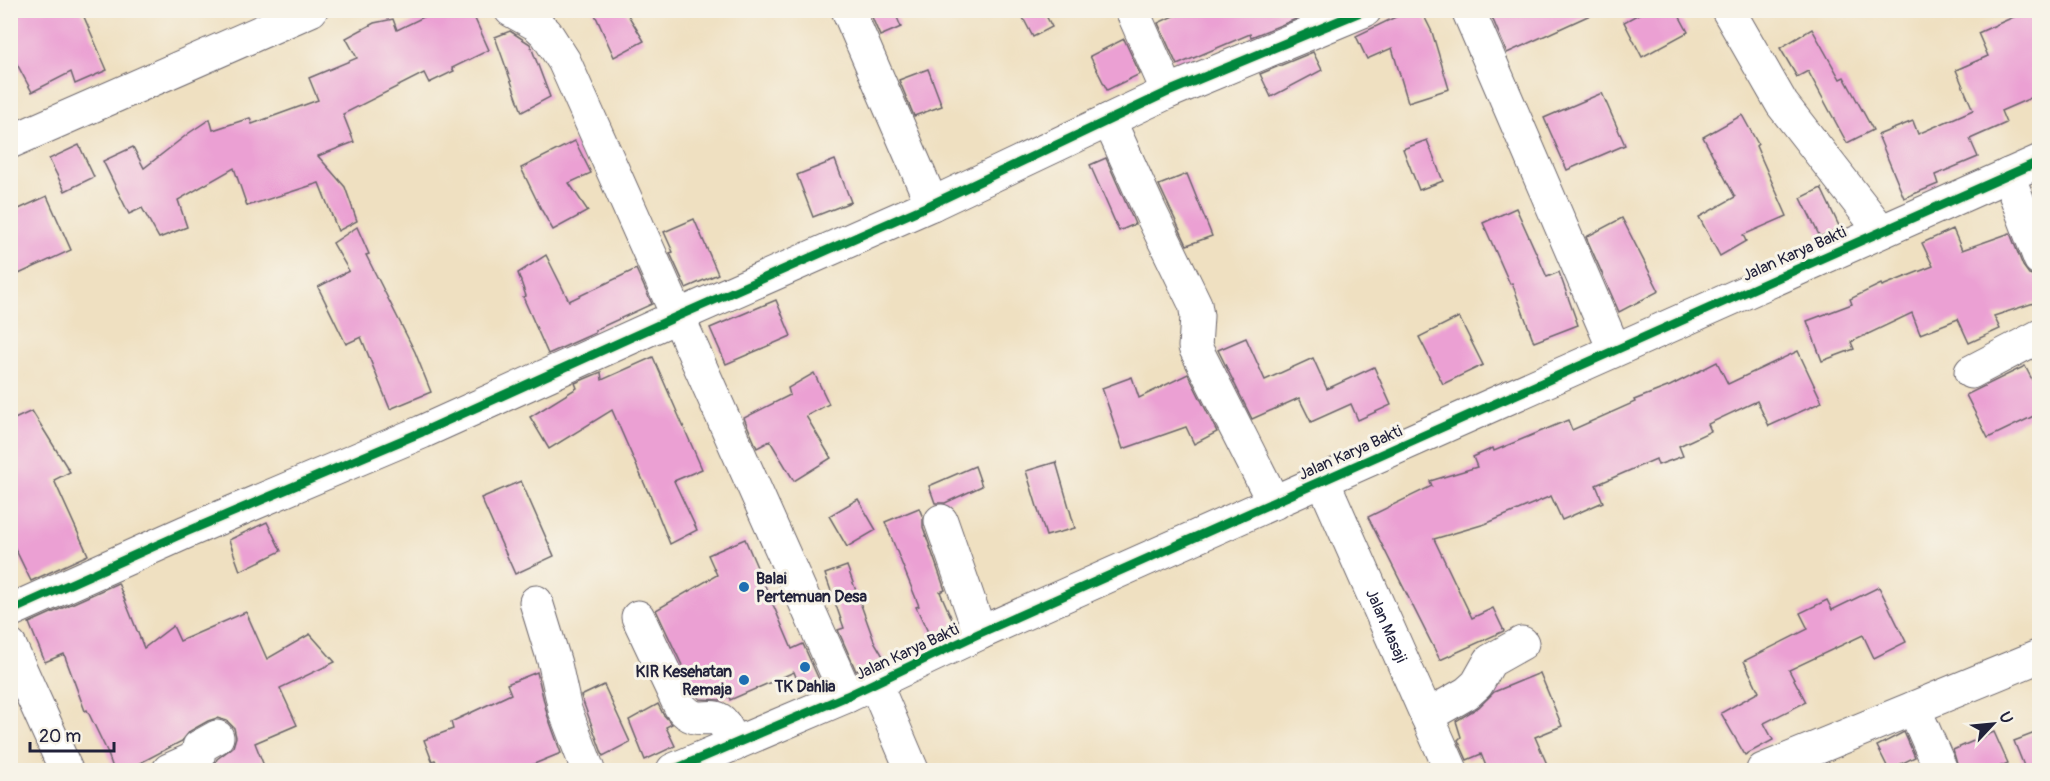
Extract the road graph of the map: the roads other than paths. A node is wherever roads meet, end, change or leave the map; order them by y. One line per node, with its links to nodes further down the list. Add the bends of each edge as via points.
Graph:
1 (311, 10): 11 (street)
2 (511, 10): 17 (street, via 546,33 564,61)
3 (849, 10): 14 (street)
4 (1132, 10): 9 (street)
5 (1365, 10): 8 (street)
6 (1468, 10): 19 (street)
7 (1728, 10): 15 (street, via 1782,104)
8 (1318, 19): 9 (street)
9 (1168, 92): 10 (street)
10 (1109, 120): 14 (street); 22 (street, via 1195,303 1196,346)
11 (10, 142)
12 (2040, 161): 13 (street, Jalan Karya Bakti)
13 (2008, 175): 15 (street, Jalan Karya Bakti); 16 (street)
14 (932, 204): 17 (street)
15 (1881, 231): 19 (street, Jalan Karya Bakti)
16 (2040, 259)
17 (678, 316): 25 (street); 31 (street)
18 (2040, 336): 20 (street)
19 (1614, 349): 21 (street, Jalan Karya Bakti)
20 (1971, 372)
21 (1323, 481): 22 (street, Jalan Karya Bakti); 33 (street, Jalan Masaji)
22 (1274, 503): 27 (street, Jalan Karya Bakti)
23 (941, 521): 27 (street)
24 (536, 602): 38 (street, via 565,710)
25 (10, 611)
26 (638, 617): 35 (street, via 680,706 694,718 721,720)
27 (980, 633): 31 (street, Jalan Karya Bakti)
28 (1522, 643): 33 (street, via 1490,661 1467,693)
29 (10, 646): 36 (street)
30 (2040, 656): 32 (street)
31 (861, 690): 35 (street, Jalan Karya Bakti); 40 (street)
32 (1914, 708): 42 (street); 43 (street)
33 (1427, 716): 41 (street, Jalan Masaji)
34 (217, 737): 37 (street, via 199,747 198,757)
35 (734, 745): 39 (street, Jalan Karya Bakti)
36 (66, 771)
37 (169, 771)
38 (588, 771)
39 (673, 771)
40 (912, 771)
41 (1451, 771)
42 (1763, 771)
43 (1941, 771)

